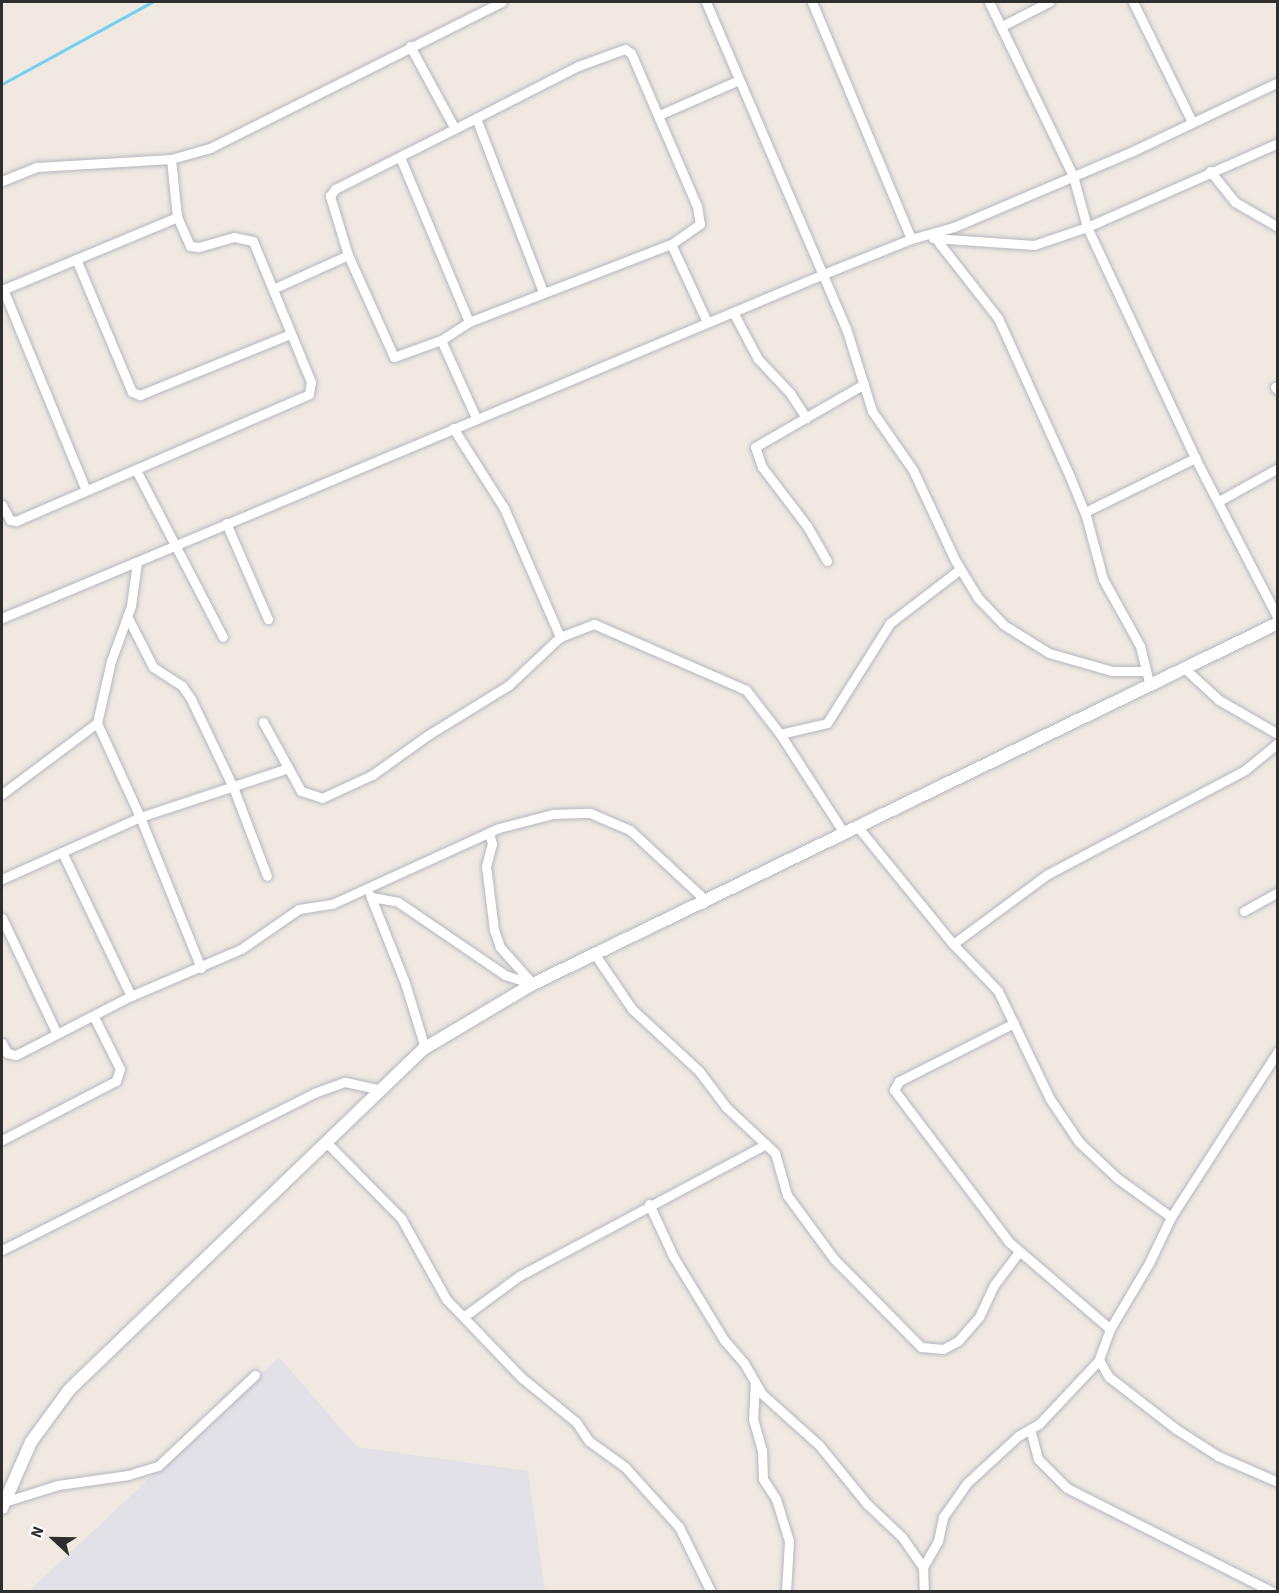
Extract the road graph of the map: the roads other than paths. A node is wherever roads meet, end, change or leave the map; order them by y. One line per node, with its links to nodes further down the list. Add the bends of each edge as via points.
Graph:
1 (501, 2): 8 (street)
2 (706, 2): 9 (street)
3 (812, 2): 25 (street)
4 (989, 2): 7 (street)
5 (1049, 2): 7 (street)
6 (1133, 2): 13 (street)
7 (1002, 26): 19 (street)
8 (410, 46): 14 (street); 17 (street, via 210,148)
9 (739, 80): 11 (street); 29 (street)
10 (1278, 82): 13 (street)
11 (659, 115): 12 (street, via 631,53 622,48); 26 (street, via 700,215 696,230)
12 (476, 118): 14 (street); 32 (street)
13 (1192, 122): 19 (street)
14 (455, 129): 16 (street)
15 (1278, 143): 18 (street)
16 (400, 157): 27 (street, via 330,195); 34 (street)
17 (171, 159): 20 (street, via 37,167); 21 (street)
18 (1210, 171): 22 (street); 23 (street, via 1235,202)
19 (1073, 176): 22 (street); 24 (street)
20 (2, 181)
21 (177, 217): 28 (street); 30 (street, via 190,246 234,237 253,241)
22 (1087, 227): 24 (street, via 1034,245); 42 (street)
23 (1278, 227)
24 (932, 238): 25 (street); 48 (street, via 998,318)
25 (911, 239): 29 (street)
26 (671, 244): 32 (street); 35 (street)
27 (348, 255): 30 (street); 37 (street, via 394,357)
28 (76, 259): 31 (street); 36 (street, via 132,392 140,395)
29 (821, 275): 33 (street); 38 (street, via 849,337)
30 (275, 288): 36 (street)
31 (2, 290): 45 (street)
32 (543, 292): 34 (street)
33 (733, 312): 35 (street); 40 (street, via 758,359 790,393)
34 (469, 322): 37 (street)
35 (707, 322): 39 (street)
36 (290, 334): 44 (street, via 311,382 309,394)
37 (441, 340): 39 (street)
38 (864, 384): 40 (street); 53 (street, via 872,411 919,480)
39 (476, 418): 41 (street)
40 (806, 418): 51 (street, via 758,443 755,452)
41 (453, 428): 49 (street); 60 (street, via 504,508)
42 (1195, 458): 46 (street); 48 (street)
43 (1278, 468): 46 (street)
44 (136, 470): 45 (street); 50 (street)
45 (85, 488): 47 (street, via 16,521 10,520)
46 (1219, 501): 56 (street)
47 (2, 505)
48 (1085, 512): 62 (street, via 1103,579 1140,646)
49 (226, 523): 50 (street); 57 (street)
50 (175, 545): 52 (street); 59 (street)
51 (827, 561)
52 (136, 562): 54 (street); 55 (street)
53 (960, 569): 62 (street, via 989,612 1049,653 1112,671); 66 (street, via 890,623 827,723)
54 (127, 616): 65 (street, via 111,661); 70 (street, via 153,667 182,686 191,699)
55 (2, 618)
56 (1278, 618)
57 (268, 619)
58 (1278, 623): 61 (street)
59 (223, 637)
60 (560, 637): 66 (street, via 594,624 732,681 746,690); 69 (street, via 509,685 372,775 342,790 322,798 306,795)
61 (1183, 667): 63 (street); 67 (street, via 1219,700)
62 (1143, 671): 63 (street)
63 (1149, 683): 73 (street)
64 (263, 722): 69 (street)
65 (97, 723): 71 (street); 72 (street)
66 (780, 734): 75 (street)
67 (1278, 734)
68 (1278, 743): 85 (street, via 1236,776 1048,874)
69 (288, 768): 70 (street)
70 (233, 787): 72 (street); 77 (street)
71 (2, 794)
72 (140, 818): 76 (street); 87 (street)
73 (857, 826): 75 (street); 85 (street)
74 (489, 832): 79 (street); 82 (street, via 553,814 573,812 604,818 630,830 700,895); 88 (street, via 492,844 486,866 494,930 500,947)
75 (843, 833): 82 (street)
76 (62, 852): 78 (street); 89 (street)
77 (267, 876)
78 (2, 879)
79 (367, 888): 81 (street); 87 (street, via 332,904 288,914 242,949)
80 (1278, 892): 83 (street)
81 (371, 897): 88 (street, via 398,902 505,975); 94 (street, via 405,982)
82 (703, 904): 86 (street)
83 (1244, 911)
84 (2, 918): 92 (street)
85 (953, 944): 91 (street, via 998,991)
86 (596, 956): 88 (street); 99 (street, via 632,1009 699,1071 726,1107)
87 (201, 968): 89 (street)
88 (533, 984): 94 (street)
89 (131, 996): 90 (street)
90 (94, 1017): 92 (street); 97 (street, via 120,1069 116,1081)
91 (1014, 1023): 101 (street, via 1050,1099 1079,1142 1117,1178); 103 (street, via 899,1081 894,1090)
92 (57, 1034): 93 (street, via 16,1055 7,1053)
93 (2, 1043)
94 (425, 1047): 96 (street)
95 (1278, 1051): 101 (street)
96 (379, 1089): 98 (street); 102 (street, via 345,1082 314,1093)
97 (2, 1140)
98 (326, 1142): 104 (street, via 401,1218 436,1284); 111 (street, via 69,1390 31,1442)
99 (766, 1144): 100 (street); 103 (street, via 781,1164 787,1195 834,1259 921,1347 943,1349 958,1341 979,1317 994,1285)
100 (649, 1204): 104 (street, via 601,1236 519,1276); 108 (street, via 673,1256 724,1340)
101 (1171, 1217): 105 (street)
102 (2, 1250)
103 (1019, 1252): 105 (street)
104 (466, 1316): 113 (street, via 522,1378 576,1422 596,1448 625,1467 679,1527)
105 (1110, 1329): 106 (street)
106 (1099, 1360): 109 (street); 110 (street, via 1109,1377 1176,1429 1218,1455)
107 (255, 1375): 111 (street, via 158,1466 128,1475 58,1485)
108 (755, 1382): 112 (street, via 761,1393 819,1445 867,1504 902,1537); 114 (street, via 753,1419 762,1450 763,1479 776,1498 789,1541)
109 (1030, 1429): 112 (street, via 967,1483 951,1503 938,1541); 116 (street, via 1038,1459 1067,1488)
110 (1278, 1482)
111 (4, 1504)
112 (923, 1567): 115 (street)
113 (711, 1592)
114 (786, 1592)
115 (924, 1592)
116 (1273, 1592)

